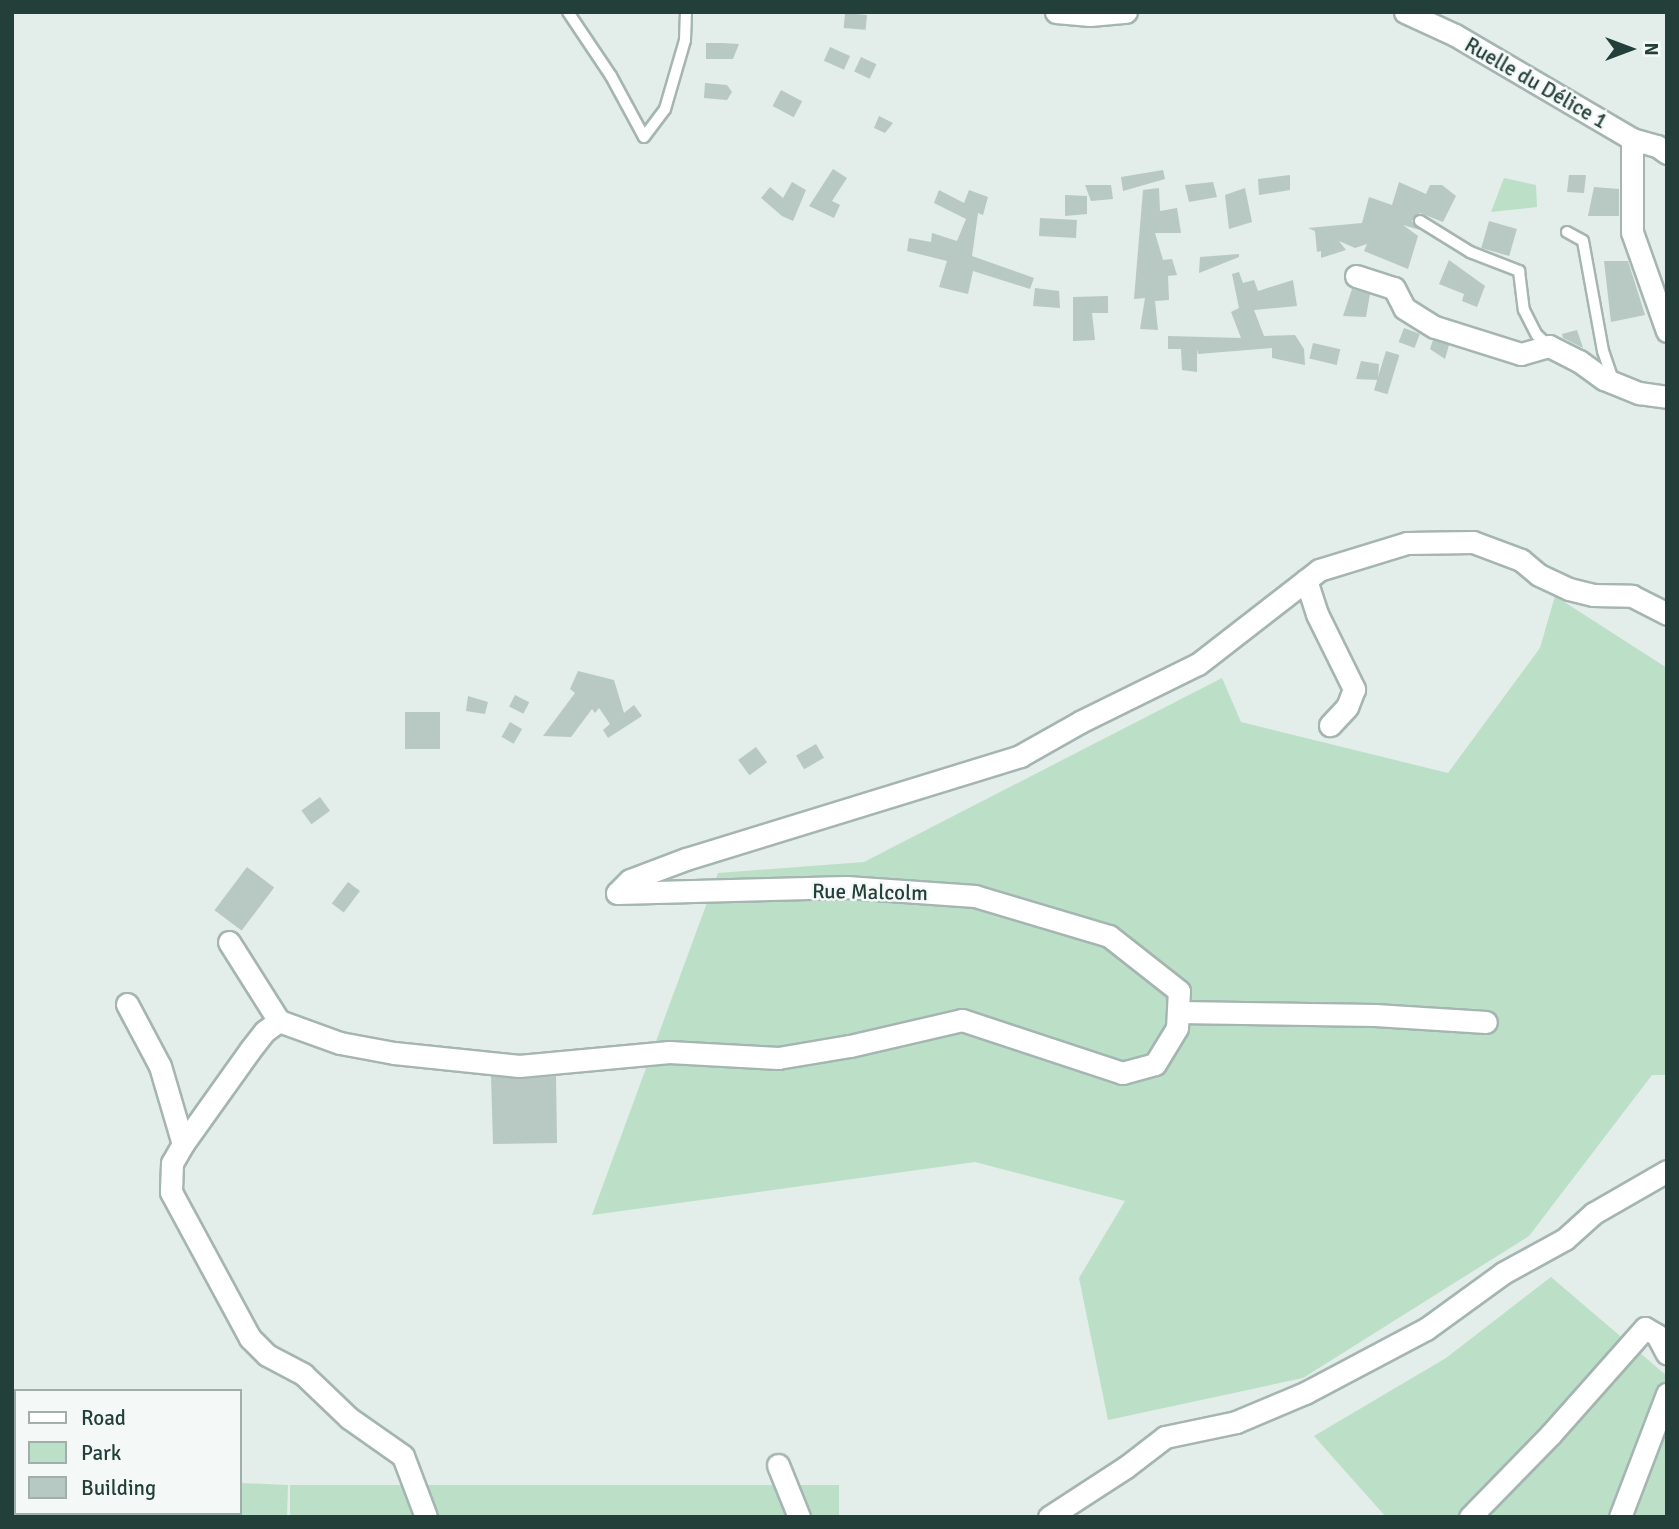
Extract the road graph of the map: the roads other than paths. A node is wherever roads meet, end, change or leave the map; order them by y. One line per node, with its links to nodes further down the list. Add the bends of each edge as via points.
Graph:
1 (568, 12): 2 (lane, via 644,137 665,109 685,40)
2 (686, 12)
3 (1056, 12): 4 (street)
4 (1126, 12)
5 (1405, 12): 6 (street, Ruelle du Délice 1, via 1455,35)
6 (1632, 139): 7 (street, Ruelle du Délice 1); 11 (street, via 1632,232)
7 (1667, 153)
8 (1420, 221): 12 (lane, via 1469,252 1519,271 1524,310 1537,335)
9 (1567, 232): 13 (lane, via 1583,241 1603,351)
10 (1356, 276): 12 (street, via 1394,288 1404,308 1435,327 1521,354)
11 (1667, 331)
12 (1549, 346): 13 (street)
13 (1614, 383): 14 (street)
14 (1667, 397)
15 (1306, 580): 16 (street, Rue Malcolm, via 1319,570 1407,543 1473,542 1521,560 1539,575 1569,589 1632,596); 17 (street, via 1317,614 1354,689 1347,707); 20 (street, Rue Malcolm, via 1198,664 1020,756 685,859 630,880 617,893 846,887 975,896 1109,936 1179,991)
16 (1667, 614)
17 (1330, 724)
18 (229, 942): 21 (street)
19 (127, 1004): 23 (street, via 160,1066)
20 (1178, 1012): 21 (street, via 1177,1028 1155,1064 1122,1073 962,1020 778,1058 669,1052 519,1066 340,1043); 22 (street)
21 (279, 1021): 23 (street, via 250,1050)
22 (1486, 1022)
23 (183, 1144): 28 (street, via 172,1163 171,1192 250,1338 267,1355 303,1374 349,1418 403,1457)
24 (1667, 1171): 30 (street, via 1594,1213 1564,1239 1503,1273 1426,1329 1306,1393 1236,1422 1165,1437)
25 (1667, 1354): 31 (street, via 1657,1335 1645,1328)
26 (1667, 1394): 32 (street)
27 (778, 1465): 29 (street)
28 (426, 1517)
29 (799, 1517)
30 (1049, 1517)
31 (1470, 1517)
32 (1620, 1517)

